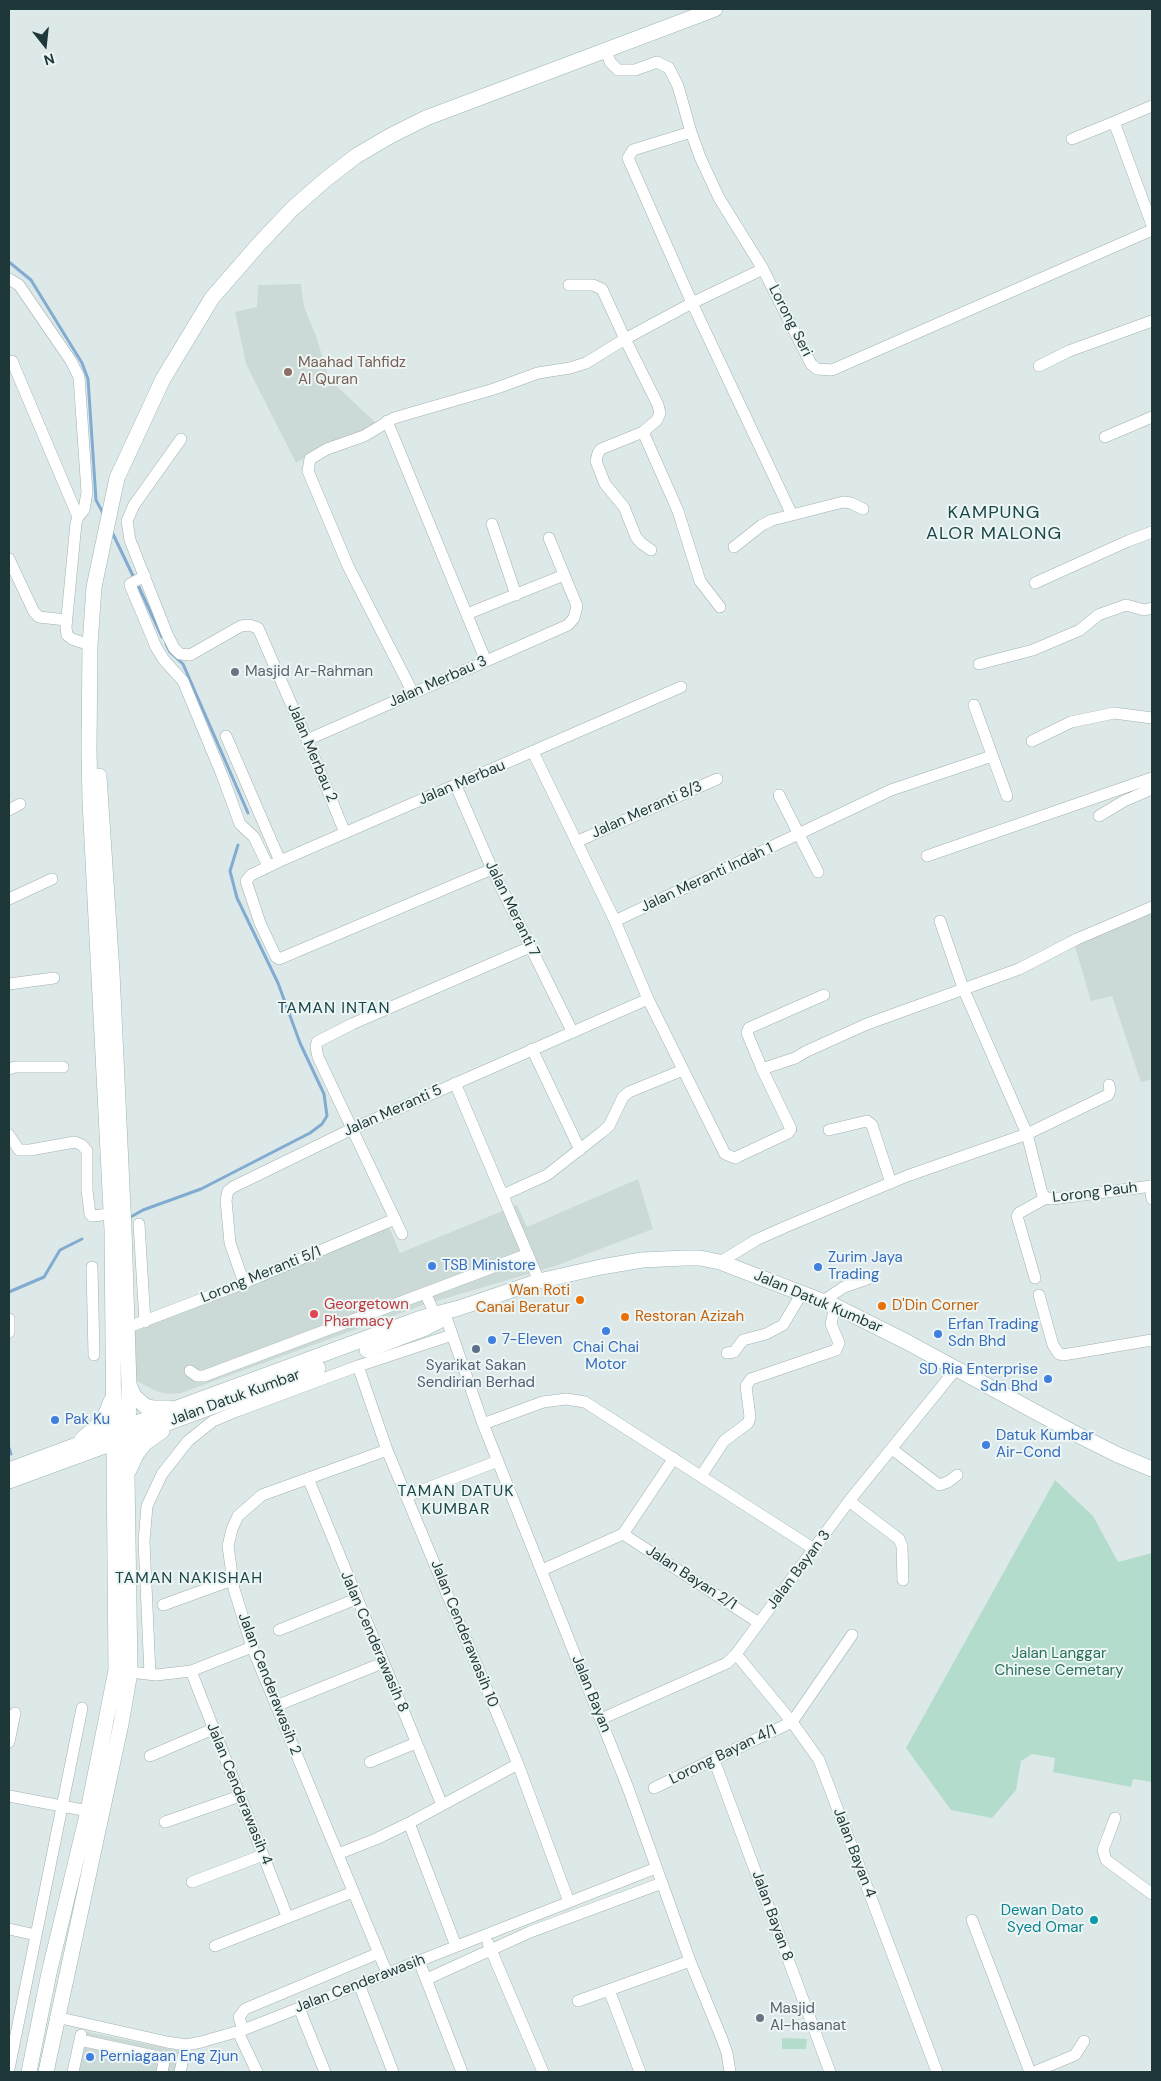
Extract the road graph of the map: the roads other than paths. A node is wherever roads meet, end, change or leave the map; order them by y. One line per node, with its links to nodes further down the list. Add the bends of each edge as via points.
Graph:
1 (715, 9): 2 (main road)
2 (606, 50): 5 (street, Lorong Seri, via 610,62 618,70 635,70 657,62 669,68 678,86); 39 (main road, via 426,118 356,156 292,209 212,298 163,379 116,478 94,587)
3 (1152, 106): 4 (street)
4 (1114, 122): 6 (street); 7 (street)
5 (691, 132): 9 (street, Lorong Seri, via 719,198); 12 (street, via 633,150 628,158)
6 (1072, 139)
7 (1152, 225)
8 (1152, 230): 9 (street, Lorong Seri, via 832,370 811,364)
9 (763, 269): 12 (street)
10 (9, 279): 24 (street, via 19,285 71,361 78,378 87,492 84,510)
11 (568, 285): 14 (street, via 593,285 602,289)
12 (692, 303): 14 (street); 23 (street)
13 (1152, 321): 16 (street, via 1069,351)
14 (625, 339): 18 (street, via 578,366 538,373); 19 (street, via 660,409 657,420)
15 (12, 361): 24 (street)
16 (1039, 366)
17 (1152, 417): 20 (street)
18 (387, 421): 37 (street); 43 (street, via 364,436 312,457 308,461 308,471 348,566)
19 (643, 432): 29 (street, via 601,449 596,461 605,484 624,507 636,537); 35 (street, via 678,511 700,581)
20 (1104, 437)
21 (181, 439): 32 (street, via 134,505 127,521)
22 (863, 509): 23 (street, via 851,503 835,503)
23 (792, 515): 28 (street, via 762,525)
24 (78, 516): 38 (street)
25 (492, 524): 34 (street)
26 (1152, 532): 33 (street)
27 (549, 538): 31 (street)
28 (734, 547)
29 (652, 550)
30 (9, 559): 38 (street, via 34,612 45,618)
31 (564, 575): 34 (street); 40 (street, Jalan Merbau 3, via 577,606 568,625)
32 (140, 579): 47 (street, Jalan Merbau 2, via 180,654 190,655 240,626 258,628); 65 (street, via 130,585 156,647 183,680 240,824 254,837)
33 (1035, 583)
34 (516, 595): 37 (street)
35 (720, 607)
36 (1152, 608): 41 (street, via 1144,610 1126,605 1098,615 1080,630 1033,650)
37 (467, 614): 40 (street)
38 (66, 620): 39 (street, via 67,635 80,643)
39 (90, 644): 69 (main road, via 90,711 97,756)
40 (486, 661): 43 (street, Jalan Merbau 3)
41 (979, 664)
42 (681, 687): 49 (street, Jalan Merbau)
43 (413, 693): 47 (street, Jalan Merbau 3)
44 (974, 705): 50 (street)
45 (1152, 718): 48 (street, via 1114,713 1071,722)
46 (226, 736): 64 (street)
47 (308, 740): 60 (street, Jalan Merbau 2)
48 (1032, 741)
49 (533, 752): 53 (street, Jalan Merbau); 62 (street)
50 (992, 756): 56 (street); 61 (street, Jalan Meranti Indah 1, via 891,790)
51 (717, 778): 62 (street, Jalan Meranti 8/3)
52 (1152, 778): 63 (street)
53 (456, 786): 60 (street, Jalan Merbau); 66 (street, Jalan Meranti 7)
54 (1152, 789): 59 (street)
55 (779, 795): 61 (street)
56 (1007, 796)
57 (20, 804): 58 (street)
58 (9, 810)
59 (1099, 816)
60 (346, 833): 64 (street, Jalan Merbau)
61 (799, 835): 67 (street); 72 (street, Jalan Meranti Indah 1)
62 (576, 842): 72 (street)
63 (927, 856)
64 (280, 861): 65 (street, Jalan Merbau)
65 (268, 866): 66 (street, Jalan Merbau, via 251,874 246,881 260,923 276,957 280,959)
66 (492, 869): 74 (street, Jalan Meranti 7)
67 (818, 872)
68 (52, 879): 70 (street)
69 (100, 888): 98 (main road); 119 (main road, via 121,1147)
70 (9, 898)
71 (1152, 907): 77 (street, via 1077,939 1019,969)
72 (616, 921): 79 (street)
73 (940, 921): 77 (street, Lorong Pauh)
74 (530, 946): 80 (street, Jalan Meranti 7); 88 (street, via 320,1039 317,1053)
75 (54, 978): 76 (street)
76 (9, 984)
77 (963, 988): 84 (street, via 867,1024 796,1058); 90 (street, Lorong Pauh)
78 (824, 996): 84 (street, via 748,1028)
79 (648, 999): 80 (street, Jalan Meranti 5); 85 (street)
80 (572, 1031): 81 (street, Jalan Meranti 5)
81 (532, 1049): 86 (street, Jalan Meranti 5); 92 (street)
82 (63, 1067): 83 (street)
83 (9, 1069)
84 (762, 1069): 85 (street, via 790,1131 734,1158 725,1154)
85 (683, 1070): 92 (street, via 629,1092 623,1097 609,1126)
86 (455, 1083): 88 (street, Jalan Meranti 5); 95 (street)
87 (1109, 1085): 90 (street, via 1108,1095)
88 (352, 1130): 99 (street); 108 (street, Jalan Meranti 5, via 228,1191 230,1243)
89 (829, 1130): 93 (street, via 867,1121 872,1125)
90 (1027, 1134): 93 (street); 96 (street, Lorong Pauh, via 1042,1194)
91 (9, 1135): 98 (street, via 19,1150 75,1142 82,1145 87,1151 90,1214)
92 (580, 1150): 95 (street, via 548,1175)
93 (891, 1183): 103 (street, via 756,1240)
94 (1151, 1186): 96 (street, Lorong Pauh); 97 (street)
95 (504, 1195): 102 (street)
96 (1046, 1198): 105 (street, via 1017,1216)
97 (1152, 1199)
98 (111, 1214): 110 (main road)
99 (395, 1219): 101 (street); 108 (street, Lorong Meranti 5/1)
100 (139, 1224): 118 (street)
101 (402, 1234)
102 (528, 1254): 107 (street); 111 (street)
103 (720, 1262): 107 (main road, Jalan Datuk Kumbar, via 700,1258 646,1260); 112 (main road, Jalan Datuk Kumbar)
104 (92, 1267): 109 (street)
105 (1035, 1278)
106 (867, 1279): 114 (street, via 844,1287)
107 (539, 1281): 116 (main road, Jalan Datuk Kumbar)
108 (244, 1283): 118 (street, Lorong Meranti 5/1)
109 (92, 1289): 110 (street); 125 (street)
110 (112, 1289): 130 (main road)
111 (425, 1293): 115 (street); 116 (street, Jalan Bayan)
112 (802, 1293): 114 (main road, Jalan Datuk Kumbar); 124 (street, via 783,1325 743,1340 734,1352)
113 (1040, 1295): 123 (street, via 1053,1345 1059,1354)
114 (829, 1304): 127 (main road, Jalan Datuk Kumbar); 144 (street, via 831,1324 839,1343 836,1350 751,1379 746,1386 748,1423 724,1441)
115 (366, 1315): 122 (street); 128 (street, via 204,1376)
116 (440, 1316): 121 (street, Jalan Bayan); 122 (main road, Jalan Datuk Kumbar); 131 (main road, Jalan Datuk Kumbar, via 423,1329)
117 (9, 1319): 120 (street)
118 (145, 1322): 119 (street, Lorong Meranti 5/1)
119 (126, 1328): 129 (main road)
120 (9, 1332)
121 (452, 1335): 126 (street); 132 (street, Jalan Bayan)
122 (373, 1336): 131 (main road, Jalan Datuk Kumbar)
123 (1152, 1340)
124 (727, 1354)
125 (94, 1355)
126 (358, 1366): 135 (street, Jalan Cenderawasih 10); 164 (street, via 213,1421 188,1441 162,1474 147,1506 144,1541)
127 (956, 1369): 136 (street, Jalan Bayan 3); 141 (main road, Jalan Datuk Kumbar, via 1078,1435)
128 (190, 1371)
129 (129, 1385): 131 (main road, via 134,1396 145,1406); 133 (main road)
130 (113, 1386): 133 (main road); 134 (main road, via 105,1416)
131 (181, 1412): 133 (main road, Jalan Datuk Kumbar); 142 (main road, via 145,1443)
132 (483, 1424): 138 (street, via 543,1402 577,1400); 139 (street, Jalan Bayan)
133 (121, 1434): 134 (main road, Jalan Datuk Kumbar); 137 (main road, Jalan Datuk Kumbar); 142 (main road)
134 (70, 1447): 140 (main road, Jalan Datuk Kumbar)
135 (388, 1450): 145 (street, Jalan Cenderawasih 2); 147 (street, Jalan Cenderawasih 10)
136 (892, 1450): 143 (street, via 939,1485); 148 (street, Jalan Bayan 3)
137 (84, 1454): 142 (main road, via 98,1456); 146 (main road, Jalan Datuk Kumbar)
138 (674, 1458): 144 (street); 149 (street)
139 (498, 1461): 147 (street); 151 (street, Jalan Bayan)
140 (9, 1469)
141 (1152, 1469)
142 (121, 1474): 163 (main road); 182 (main road, via 116,1670)
143 (957, 1475)
144 (701, 1476): 150 (street)
145 (308, 1478): 152 (street, Jalan Cenderawasih 2, via 262,1495 238,1516 228,1546); 154 (street, Jalan Cenderawasih 8)
146 (9, 1481)
147 (407, 1496): 176 (street, Jalan Cenderawasih 10)
148 (849, 1502): 150 (street, Jalan Bayan 3); 153 (street, via 899,1539)
149 (624, 1534): 151 (street); 156 (street, Jalan Bayan 2/1)
150 (814, 1549): 156 (street, Jalan Bayan 3)
151 (542, 1570): 168 (street, Jalan Bayan)
152 (232, 1580): 155 (street); 159 (street, Jalan Cenderawasih 2)
153 (903, 1580)
154 (356, 1599): 157 (street); 172 (street, Jalan Cenderawasih 8)
155 (163, 1605)
156 (759, 1623): 160 (street, Jalan Bayan 3)
157 (279, 1630)
158 (852, 1635): 169 (street)
159 (252, 1648): 162 (street); 165 (street, Jalan Cenderawasih 2)
160 (736, 1654): 168 (street, Jalan Bayan 3, via 726,1663); 169 (street, Jalan Bayan 4)
161 (375, 1666): 165 (street)
162 (191, 1671): 164 (street); 170 (street, Jalan Cenderawasih 4)
163 (130, 1672): 164 (street); 211 (main road)
164 (150, 1674)
165 (276, 1706): 187 (street, Jalan Cenderawasih 2)
166 (82, 1708): 181 (street)
167 (15, 1713): 171 (street)
168 (601, 1719): 188 (street, Jalan Bayan)
169 (792, 1722): 174 (street, Lorong Bayan 4/1); 231 (street, Jalan Bayan 4, via 819,1760)
170 (213, 1729): 173 (street); 179 (street, Jalan Cenderawasih 4)
171 (9, 1742)
172 (416, 1743): 175 (street); 180 (street, Jalan Cenderawasih 8)
173 (150, 1756)
174 (714, 1760): 177 (street, Lorong Bayan 4/1); 230 (street, Jalan Bayan 8)
175 (370, 1762)
176 (518, 1764): 180 (street); 193 (street, Jalan Cenderawasih 10)
177 (654, 1788)
178 (9, 1796): 181 (street)
179 (240, 1796): 184 (street); 186 (street, Jalan Cenderawasih 4)
180 (442, 1805): 185 (street)
181 (62, 1806): 182 (street); 197 (street)
182 (88, 1811): 219 (main road)
183 (1115, 1818): 192 (street, via 1103,1850 1104,1857)
184 (165, 1822)
185 (409, 1823): 187 (street); 200 (street)
186 (263, 1854): 189 (street); 194 (street, Jalan Cenderawasih 4)
187 (338, 1854): 191 (street, Jalan Cenderawasih 2)
188 (656, 1868): 190 (street, Jalan Bayan); 193 (street, Jalan Cenderawasih)
189 (192, 1882)
190 (662, 1883): 201 (street, via 530,1932); 204 (street, Jalan Bayan)
191 (353, 1892): 194 (street); 202 (street, Jalan Cenderawasih 2)
192 (1152, 1894)
193 (569, 1902): 198 (street, Jalan Cenderawasih)
194 (287, 1916): 199 (street)
195 (972, 1920): 232 (street)
196 (9, 1929): 197 (street)
197 (36, 1935): 217 (street)
198 (485, 1935): 200 (street, Jalan Cenderawasih); 201 (street)
199 (215, 1946)
200 (456, 1946): 203 (street, Jalan Cenderawasih)
201 (491, 1950): 206 (street); 227 (street)
202 (379, 1953): 205 (street, Jalan Cenderawasih 2); 213 (street, via 245,2009 239,2017)
203 (419, 1961): 205 (street, Jalan Cenderawasih); 206 (street)
204 (690, 1961): 208 (street); 229 (street, Jalan Bayan, via 722,2039)
205 (387, 1973): 207 (street, Jalan Cenderawasih)
206 (427, 1979): 226 (street)
207 (359, 1984): 210 (street, Jalan Cenderawasih); 225 (street)
208 (609, 1990): 209 (street); 228 (street)
209 (578, 2001)
210 (299, 2008): 213 (street, Jalan Cenderawasih); 224 (street)
211 (56, 2017): 212 (street, Jalan Cenderawasih); 220 (main road)
212 (83, 2023): 214 (street); 216 (street, Jalan Cenderawasih)
213 (241, 2031): 216 (street, Jalan Cenderawasih); 223 (street)
214 (80, 2040): 218 (street, via 159,2057); 221 (street)
215 (1084, 2041): 232 (street, via 1075,2055)
216 (186, 2045): 222 (street)
217 (9, 2068)
218 (166, 2071)
219 (29, 2072)
220 (46, 2072)
221 (73, 2072)
222 (180, 2072)
223 (257, 2072)
224 (325, 2072)
225 (393, 2072)
226 (462, 2072)
227 (543, 2072)
228 (640, 2072)
229 (730, 2072)
230 (830, 2072)
231 (937, 2072)
232 (1032, 2072)

